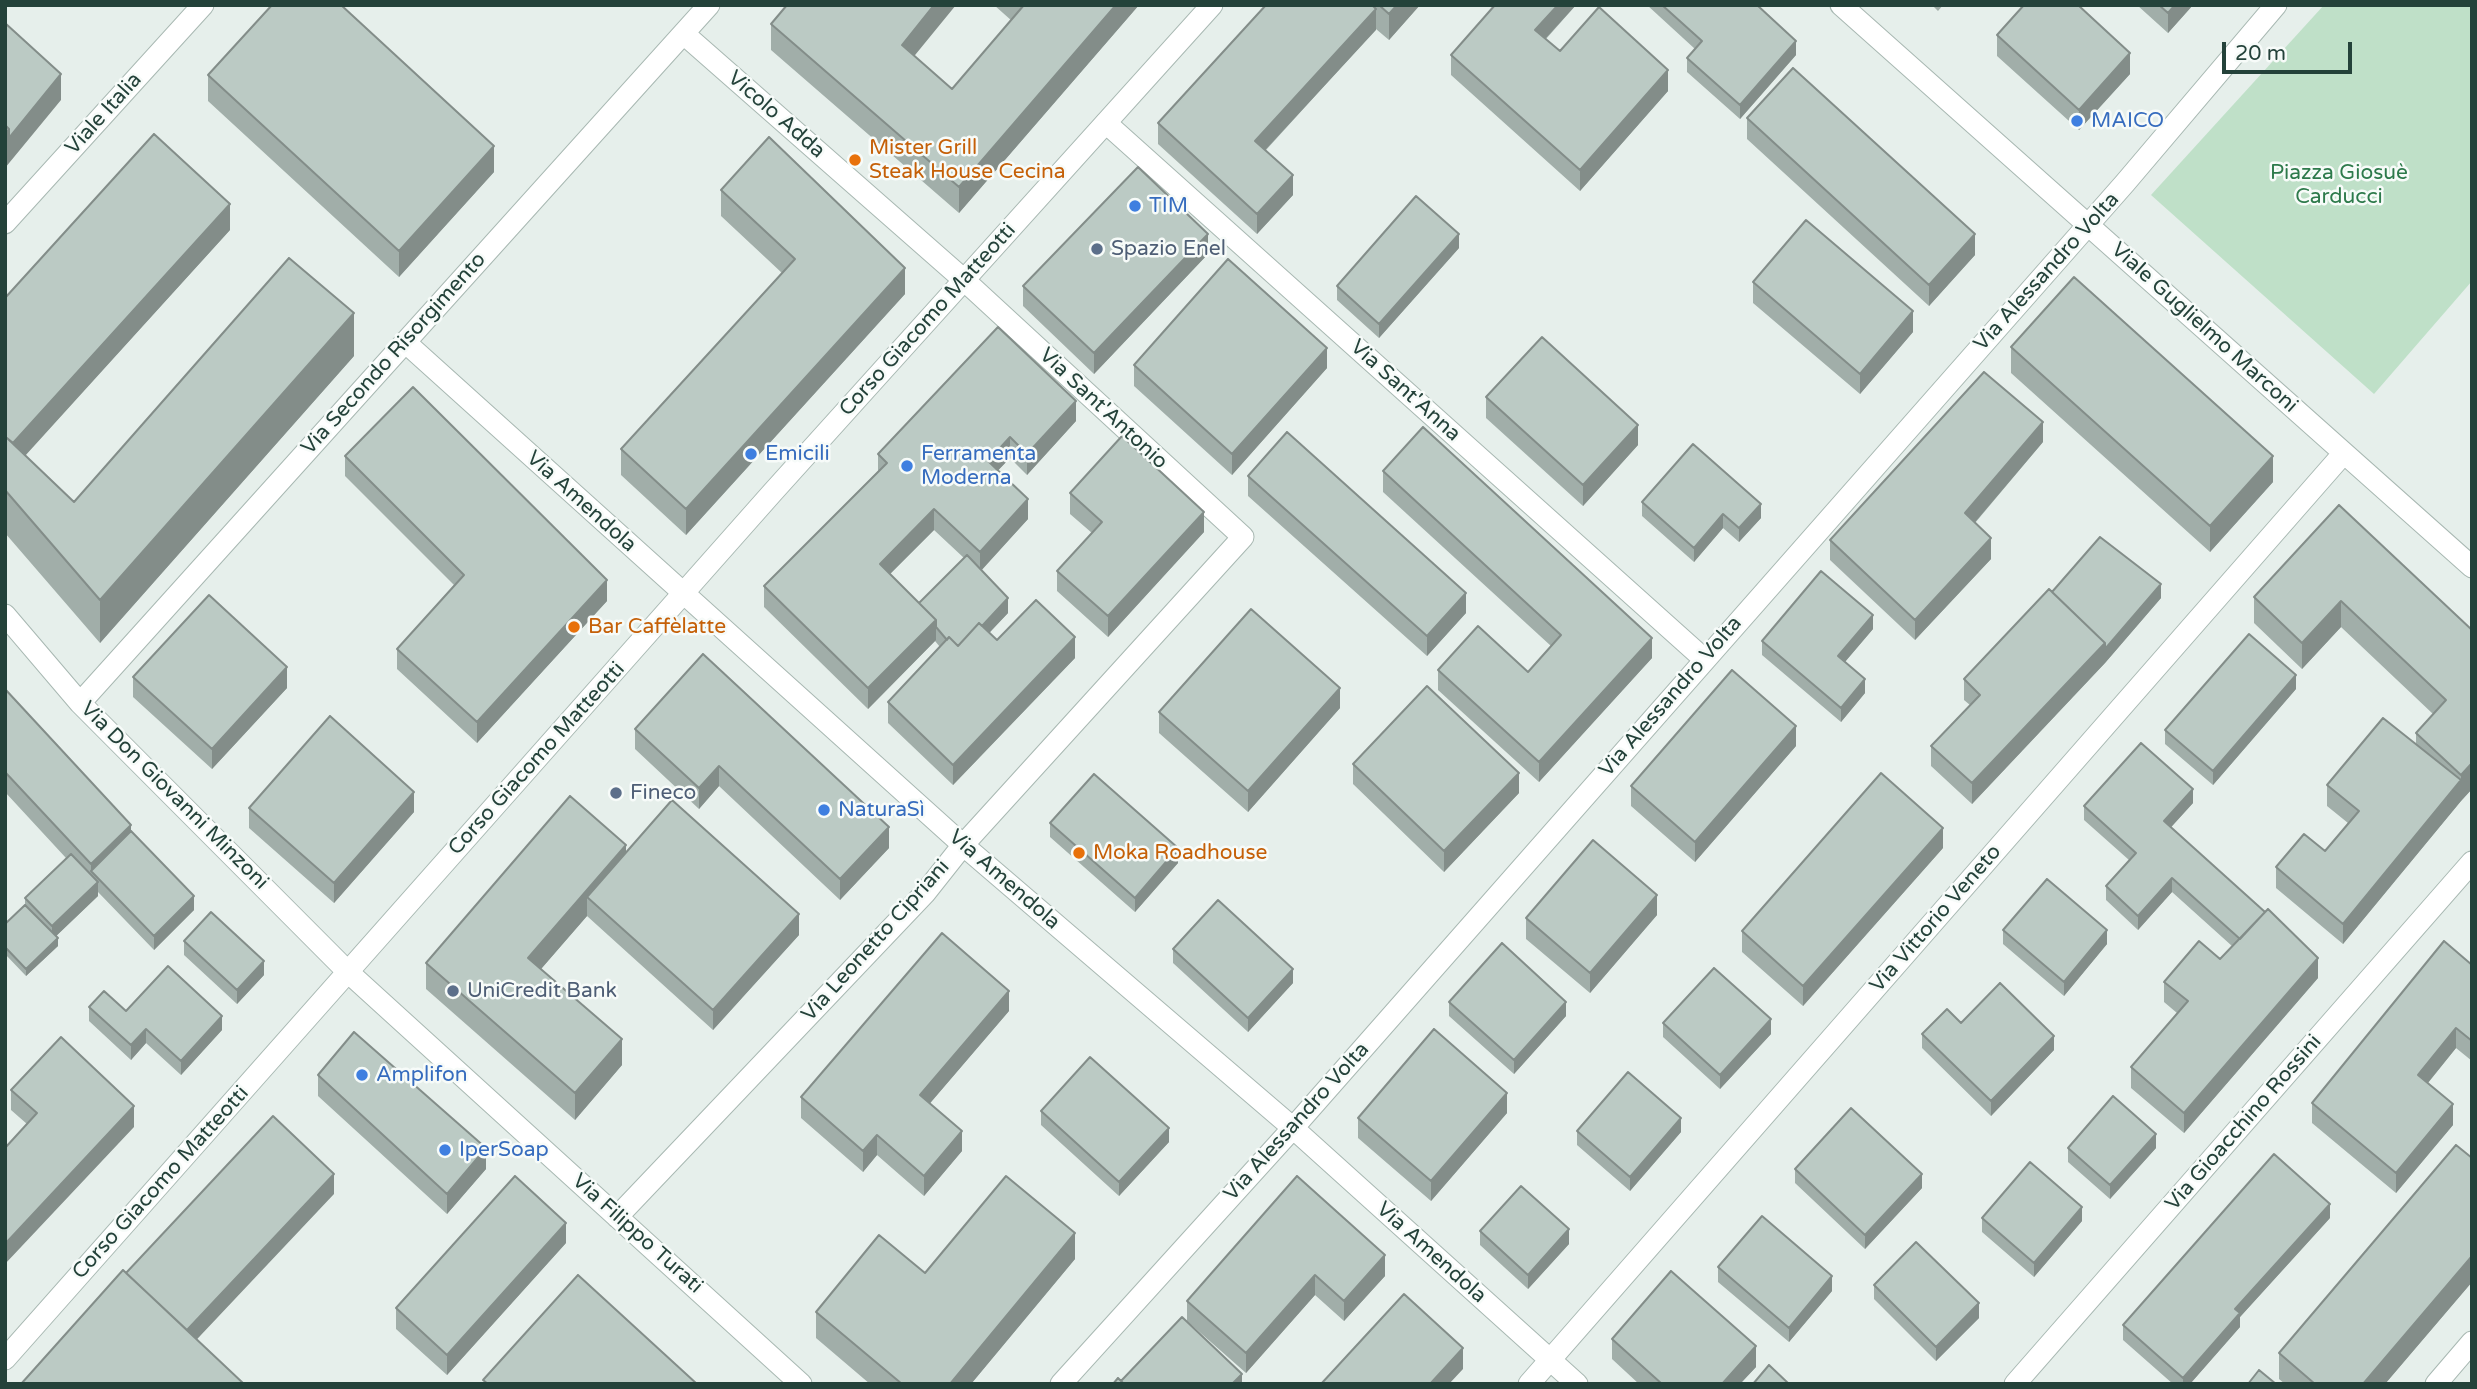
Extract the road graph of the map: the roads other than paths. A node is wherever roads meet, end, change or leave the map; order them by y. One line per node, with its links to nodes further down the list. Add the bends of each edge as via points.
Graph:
1 (203, 5): 8 (street, Viale Italia)
2 (709, 5): 6 (street, Via Secondo Risorgimento)
3 (1212, 5): 7 (street, Corso Giacomo Matteotti)
4 (1841, 5): 9 (street, Viale Guglielmo Marconi)
5 (2276, 5): 9 (street, Via Alessandro Volta)
6 (684, 34): 10 (street, Vicolo Adda); 11 (street, Via Secondo Risorgimento)
7 (1106, 123): 10 (street, Corso Giacomo Matteotti); 17 (street, Via Sant'Anna)
8 (5, 223)
9 (2088, 225): 12 (street, Viale Guglielmo Marconi); 17 (street, Via Alessandro Volta)
10 (964, 281): 13 (street, Via Sant'Antonio); 15 (street, Corso Giacomo Matteotti)
11 (405, 342): 15 (street, Via Amendola); 18 (street, Via Secondo Risorgimento)
12 (2343, 454): 14 (street, Viale Guglielmo Marconi); 26 (street, Via Vittorio Veneto)
13 (1243, 537): 19 (street, Via Leonetto Cipriani)
14 (2472, 567)
15 (682, 594): 19 (street, Via Amendola); 21 (street, Corso Giacomo Matteotti)
16 (5, 615): 18 (street, Via Don Giovanni Minzoni)
17 (1704, 659): 22 (street, Via Alessandro Volta)
18 (80, 703): 21 (street, Via Don Giovanni Minzoni)
19 (963, 845): 22 (street, Via Amendola); 23 (street, Via Leonetto Cipriani, via 925,893)
20 (2472, 862): 31 (street, Via Gioacchino Rossini)
21 (348, 972): 23 (street, Via Filippo Turati); 25 (street, Corso Giacomo Matteotti)
22 (1293, 1128): 26 (street, Via Amendola); 28 (street, Via Alessandro Volta)
23 (617, 1217): 27 (street, Via Filippo Turati)
24 (2472, 1342): 32 (street)
25 (5, 1359)
26 (1550, 1361): 29 (street, Via Vittorio Veneto); 30 (street, Via Amendola)
27 (802, 1384)
28 (1061, 1384)
29 (1529, 1384)
30 (1577, 1384)
31 (2015, 1384)
32 (2436, 1384)

